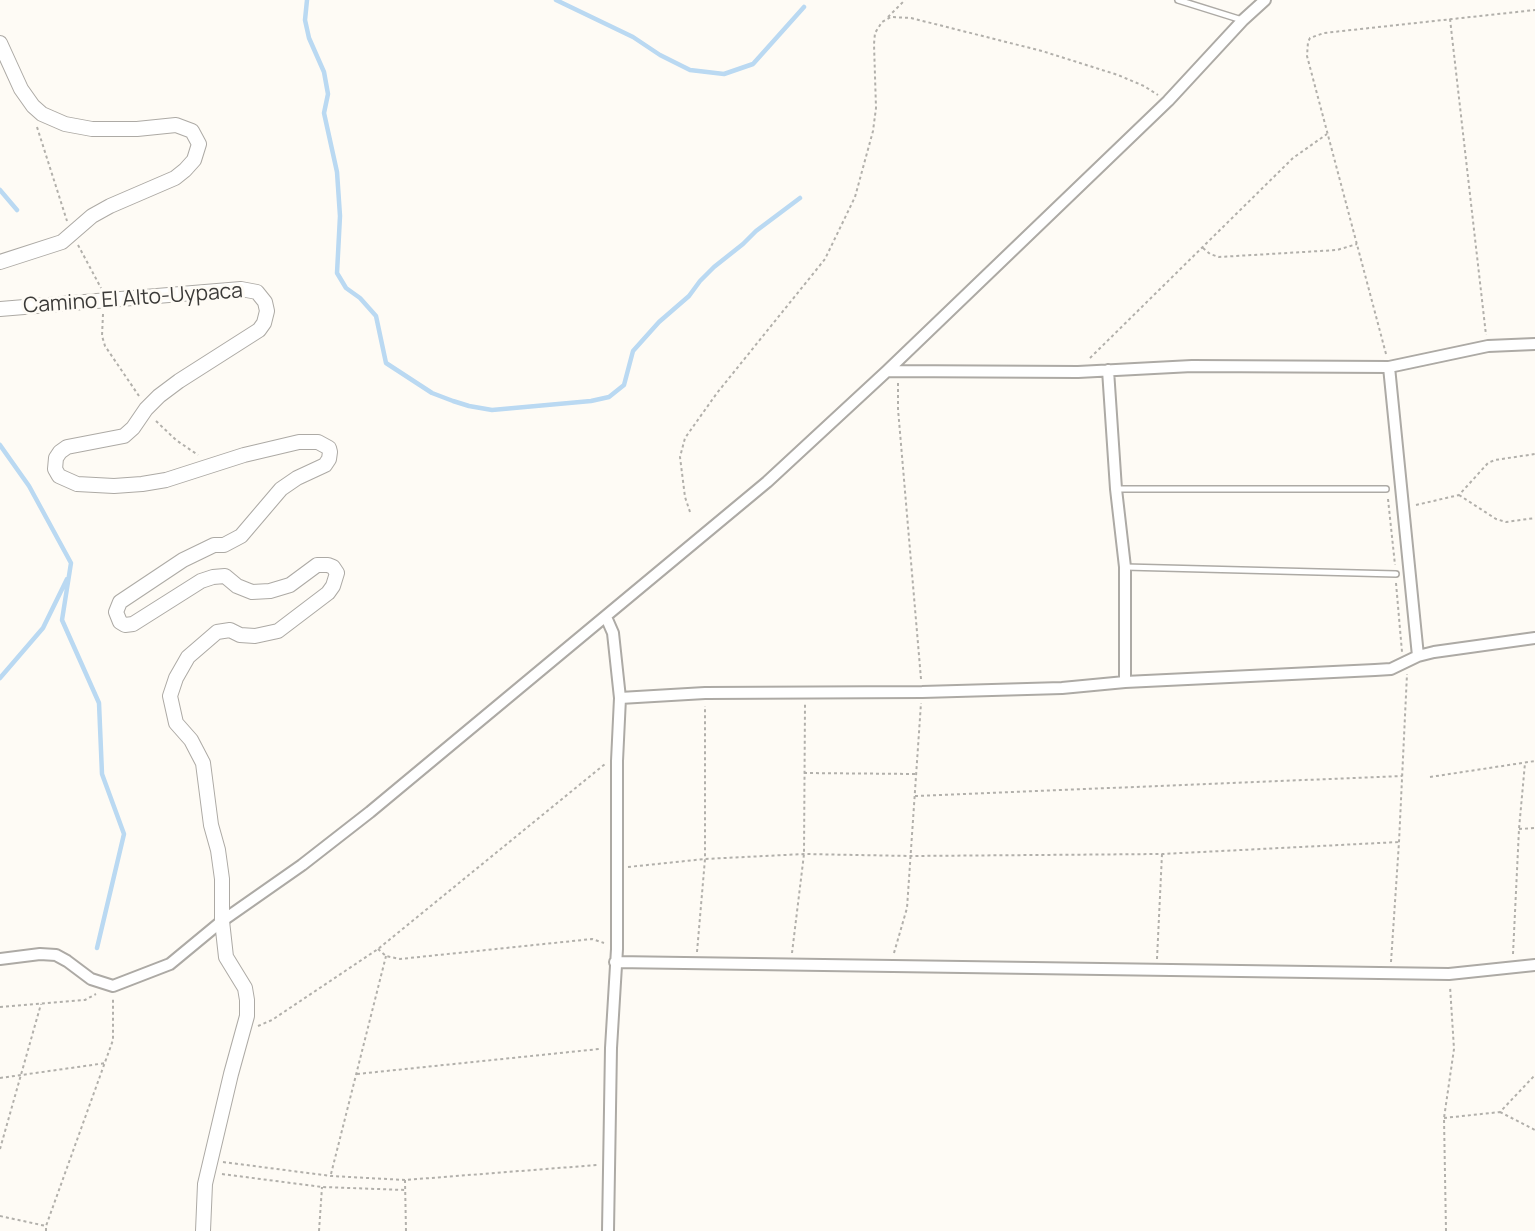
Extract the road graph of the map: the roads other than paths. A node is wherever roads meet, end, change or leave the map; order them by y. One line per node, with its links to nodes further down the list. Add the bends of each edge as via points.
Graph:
1 (1178, 0): 3 (lane)
2 (1265, 0): 3 (street)
3 (1243, 20): 10 (street, via 1168,101)
4 (0, 44): 5 (street, via 21,89 42,114 92,129 176,125 192,131 199,144 194,160 175,178 92,216 62,242)
5 (0, 262)
6 (0, 309): 20 (street, Camino El Alto-Uypaca, via 241,289 257,292 265,302 267,311 259,330 159,396 124,436 67,447 60,452 55,469 59,476 77,484 114,486 166,480 299,442 318,442 329,448 325,465 281,489 241,536 183,560 116,607 118,620 129,626 213,577 225,576 252,592 291,585 317,565 328,565 337,573 328,592 278,631 255,636 230,630 217,632 188,657 170,696 176,723 203,763 222,879)
7 (1535, 344): 8 (street, via 1488,346)
8 (1389, 367): 9 (street, via 1192,366); 17 (street)
9 (1108, 370): 10 (street); 11 (street)
10 (892, 371): 15 (street)
11 (1116, 489): 12 (lane); 13 (street)
12 (1386, 489)
13 (1125, 567): 14 (lane); 18 (street)
14 (1396, 574)
15 (606, 617): 19 (street, via 613,633); 20 (street, via 370,812)
16 (1535, 638): 17 (street)
17 (1418, 656): 18 (street, via 1391,669)
18 (1125, 682): 19 (street, via 1062,688 705,693)
19 (620, 698): 22 (street)
20 (222, 921): 21 (street, via 170,964 112,986 91,979 56,956 40,954); 24 (street, Camino El Alto-Uypaca, via 226,957 245,988 247,1016 205,1184)
21 (0, 960)
22 (615, 962): 23 (street, via 1390,974 1449,974); 25 (street)
23 (1535, 965)
24 (203, 1231)
25 (608, 1231)

